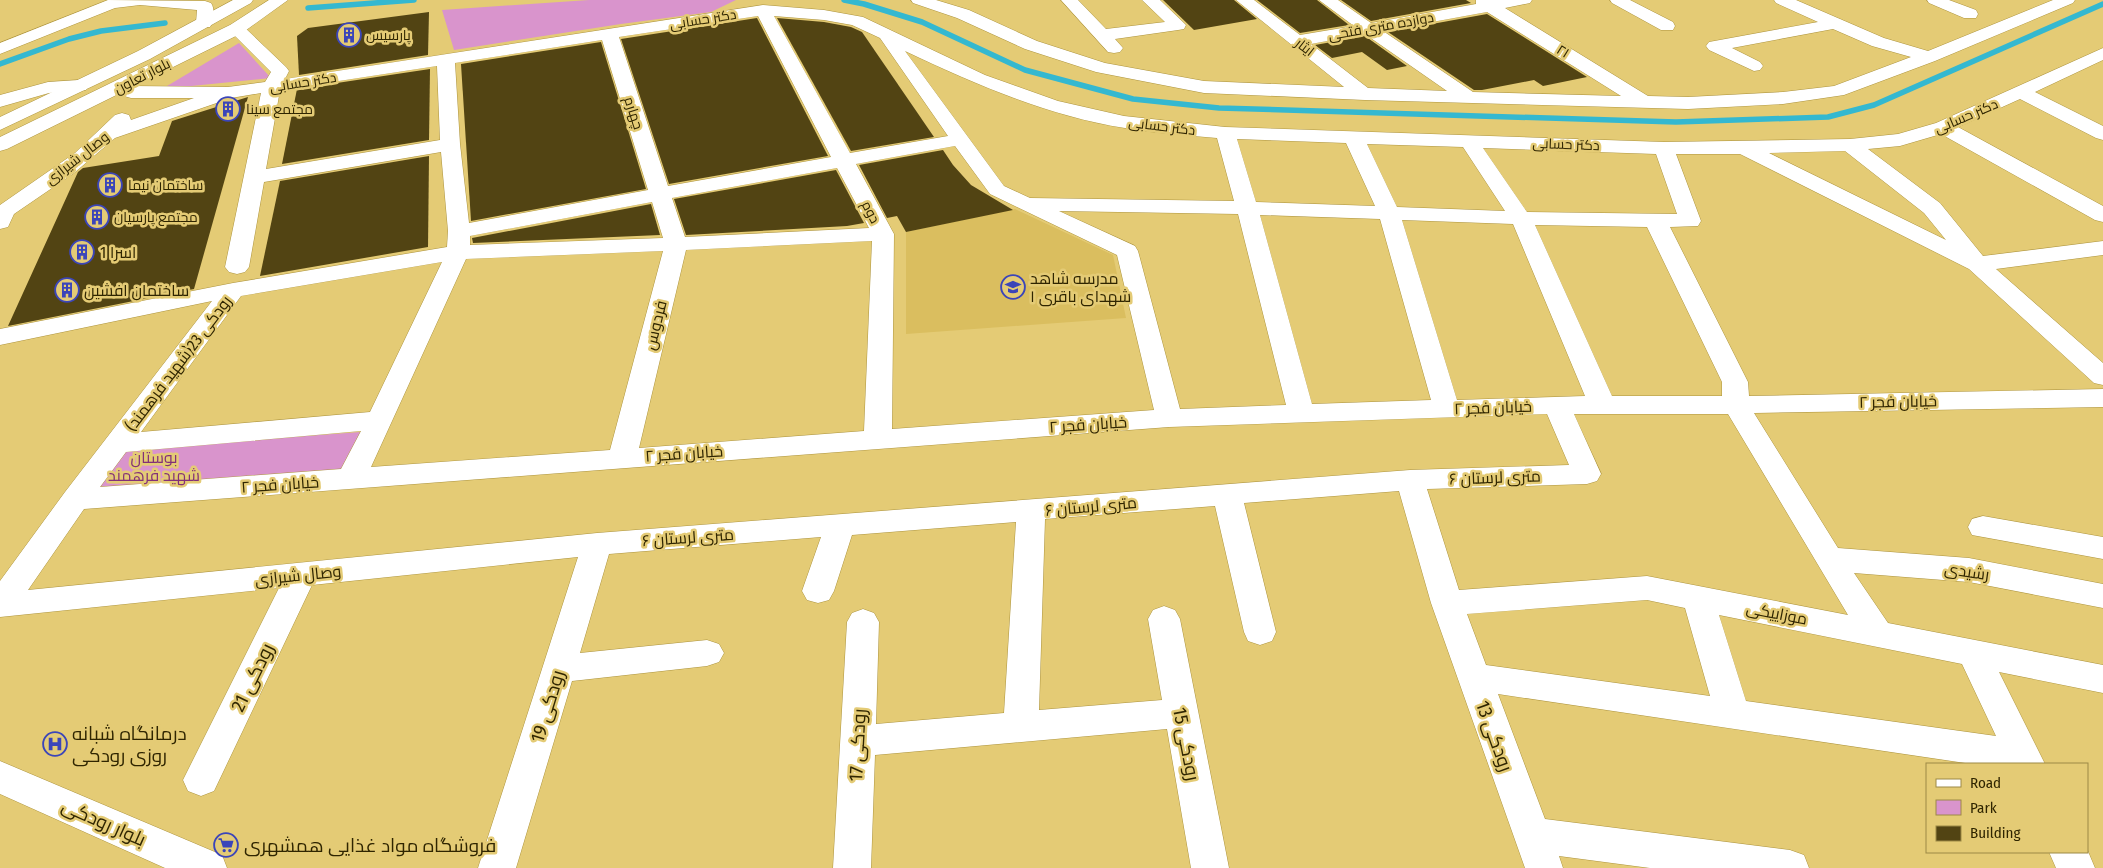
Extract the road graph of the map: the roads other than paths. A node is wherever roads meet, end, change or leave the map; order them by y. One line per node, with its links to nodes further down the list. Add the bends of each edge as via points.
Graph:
1 (245, 0): 16 (street, بلوار تعاون)
2 (280, 0): 20 (street, بلوار تعاون)
3 (919, 0): 32 (street, via 963,14 1031,46 1102,68)
4 (1069, 0): 22 (street)
5 (1150, 0): 22 (street, via 1178,25)
6 (1244, 0): 24 (street, ایثار)
7 (1327, 0): 19 (street)
8 (1524, 0): 13 (street, دوازده متری فتحی)
9 (1618, 0): 18 (street)
10 (1787, 0): 17 (street)
11 (1935, 0): 15 (street)
12 (2067, 0): 27 (street)
13 (1485, 3): 19 (street, دوازده متری فتحی); 41 (street, ۲۱)
14 (763, 10): 21 (street, دکتر حسابی); 23 (street, دکتر حسابی, via 857,21); 55 (street, دوم)
15 (1970, 14)
16 (204, 23): 25 (street, via 205,6 140,0 112,4); 33 (street, بلوار تعاون)
17 (1832, 24): 27 (street); 30 (street, via 1716,46)
18 (1667, 26)
19 (1367, 28): 24 (street, دوازده متری فتحی); 39 (street)
20 (236, 29): 34 (street, via 280,71); 35 (street, بلوار تعاون)
21 (609, 34): 28 (street, دکتر حسابی); 57 (street, چهارم)
22 (1103, 35): 32 (street)
23 (886, 36): 45 (street, دکتر حسابی, via 979,79 1052,105 1124,122); 48 (street)
24 (1297, 41): 38 (street, ایثار)
25 (0, 49)
26 (2103, 53): 29 (street, دکتر حسابی)
27 (1929, 57): 41 (street, via 1837,91 1764,99)
28 (446, 60): 34 (street, دکتر حسابی); 50 (street)
29 (2085, 61): 31 (street); 36 (street, دکتر حسابی)
30 (1754, 66)
31 (2103, 69)
32 (1139, 75): 38 (street, via 1204,87)
33 (79, 86): 40 (street, via 48,88); 42 (street, بلوار تعاون)
34 (272, 86): 37 (street, دکتر حسابی); 56 (street)
35 (130, 87): 37 (street); 44 (street, وصال شیرازی, via 133,106); 51 (street, بلوار تعاون)
36 (2021, 92): 43 (street, دکتر حسابی); 46 (street)
37 (228, 93): 44 (street)
38 (1365, 94): 39 (street)
39 (1469, 97): 41 (street)
40 (0, 101)
41 (1645, 102)
42 (0, 124)
43 (1943, 128): 52 (street, دکتر حسابی, via 1900,140); 61 (street)
44 (111, 133): 64 (street, وصال شیرازی, via 78,161 5,212)
45 (1225, 133): 47 (street, دکتر حسابی); 59 (street)
46 (2103, 134)
47 (1353, 136): 49 (street, دکتر حسابی); 60 (street)
48 (962, 139): 55 (street); 58 (street, via 998,190)
49 (1468, 140): 53 (street, دکتر حسابی); 62 (street)
50 (450, 144): 56 (street); 66 (street)
51 (0, 145)
52 (1850, 145): 54 (street, دکتر حسابی); 69 (street, via 1932,208)
53 (1664, 148): 54 (street, دکتر حسابی); 63 (street, via 1690,221)
54 (1743, 148): 69 (street)
55 (844, 161): 57 (street); 65 (street, دوم)
56 (254, 176): 70 (street)
57 (660, 193): 66 (street); 67 (street)
58 (1028, 204): 59 (street); 79 (street, via 1126,251)
59 (1247, 208): 60 (street); 78 (street)
60 (1390, 215): 62 (street); 77 (street)
61 (2103, 215)
62 (1521, 218): 63 (street); 74 (street)
63 (1655, 220): 76 (street, via 1735,382)
64 (0, 222)
65 (883, 234): 67 (street); 81 (street, دوم)
66 (458, 241): 67 (street); 70 (street); 80 (street)
67 (676, 244): 83 (street, فردوس)
68 (2103, 248): 69 (street)
69 (1977, 264): 72 (street)
70 (235, 278): 71 (street); 82 (street, رودکی 23(شهید فرهمند))
71 (0, 337)
72 (2103, 377)
73 (2103, 398): 76 (street, خیابان فجر ۲)
74 (1602, 404): 75 (street, خیابان فجر ۲); 76 (street, خیابان فجر ۲)
75 (1557, 405): 77 (street, خیابان فجر ۲); 85 (street, ۶ متری لرستان, via 1587,474)
76 (1736, 405): 93 (street)
77 (1446, 408): 78 (street, خیابان فجر ۲)
78 (1300, 413): 79 (street, خیابان فجر ۲)
79 (1169, 418): 81 (street, خیابان فجر ۲)
80 (380, 420): 82 (street); 84 (street)
81 (878, 439): 83 (street, خیابان فجر ۲)
82 (118, 443): 87 (street, رودکی 23(شهید فرهمند))
83 (622, 458): 84 (street, خیابان فجر ۲)
84 (351, 478): 87 (street, خیابان فجر ۲)
85 (1410, 480): 86 (street, ۶ متری لرستان); 98 (street, رودکی 13)
86 (1227, 495): 88 (street, ۶ متری لرستان); 102 (street)
87 (75, 499): 99 (street, رودکی 23(شهید فرهمند))
88 (1031, 510): 89 (street, ۶ متری لرستان); 111 (street)
89 (840, 526): 91 (street, ۶ متری لرستان); 95 (street)
90 (1983, 527): 92 (street)
91 (597, 544): 94 (street, وصال شیرازی); 106 (street, رودکی 19)
92 (2103, 548)
93 (1829, 559): 96 (street, رشیدی, via 1969,570); 103 (street)
94 (302, 574): 99 (street, وصال شیرازی); 115 (street, رودکی 21)
95 (818, 591)
96 (2103, 596)
97 (1698, 598): 98 (street, موزاییکی, via 1647,588); 103 (street, موزاییکی); 110 (street)
98 (1447, 603): 107 (street, رودکی 13)
99 (0, 605)
100 (1164, 619): 109 (street, رودکی 15)
101 (863, 622): 112 (street, رودکی 17)
102 (1260, 632)
103 (1877, 633): 105 (street, موزاییکی)
104 (707, 653): 106 (street)
105 (1974, 654): 108 (street, موزاییکی); 113 (street)
106 (558, 669): 119 (street, رودکی 19)
107 (1474, 677): 110 (street); 116 (street, رودکی 13)
108 (2099, 683)
109 (1181, 713): 111 (street); 121 (street, رودکی 15)
110 (1733, 714): 113 (street)
111 (1021, 726): 112 (street)
112 (857, 741): 120 (street, رودکی 17)
113 (2025, 760)
114 (0, 777): 118 (street, بلوار رودکی)
115 (201, 780)
116 (1538, 852): 122 (street)
117 (2068, 853): 123 (street)
118 (208, 868)
119 (497, 868)
120 (852, 868)
121 (1210, 868)
122 (1790, 868)
123 (2076, 868)

